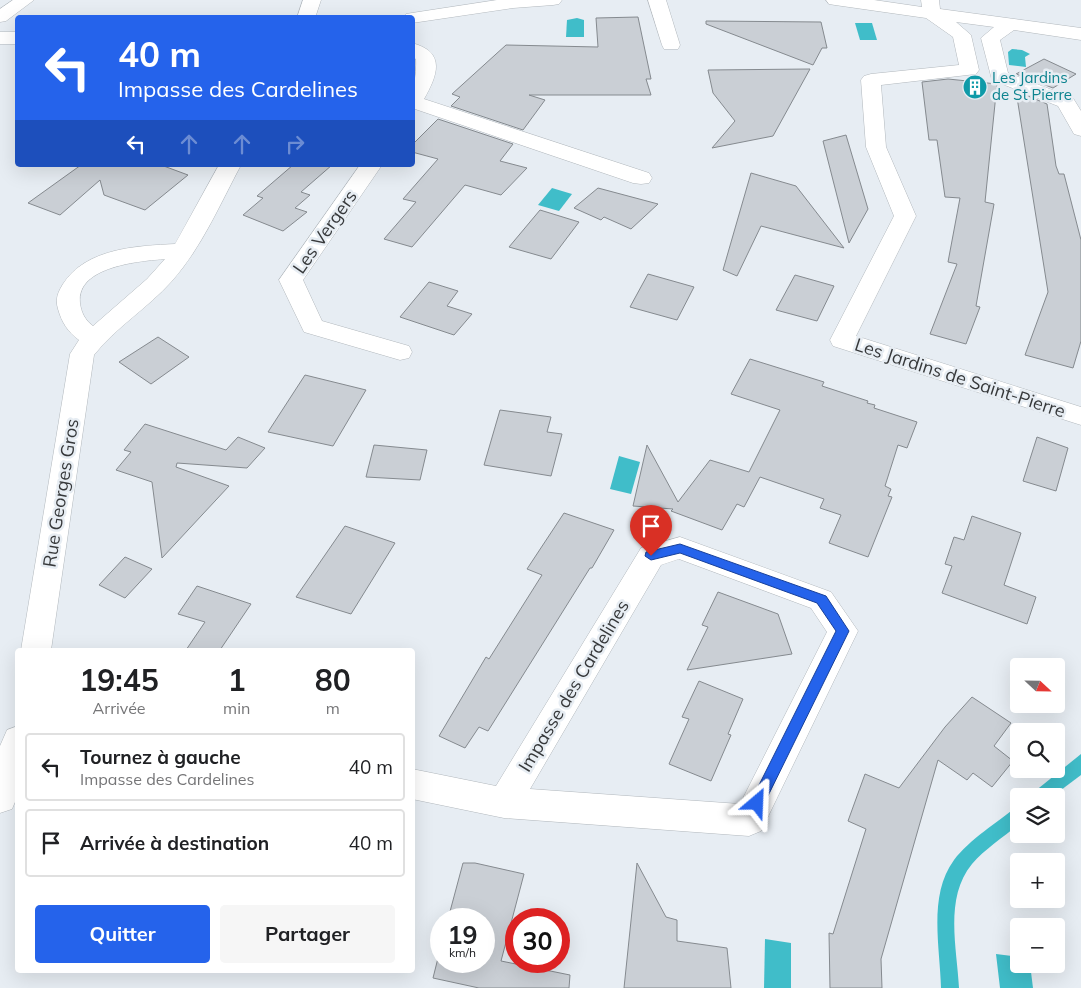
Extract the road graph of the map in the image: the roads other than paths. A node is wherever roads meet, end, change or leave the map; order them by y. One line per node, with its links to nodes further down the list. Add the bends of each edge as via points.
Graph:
1 (25, 0): 9 (street)
2 (312, 0): 8 (street)
3 (553, 0): 6 (street)
4 (657, 0): 15 (street)
5 (835, 0): 7 (street)
6 (513, 2): 10 (street)
7 (931, 7): 11 (street); 17 (street, via 962,35)
8 (307, 15)
9 (0, 17)
10 (415, 18)
11 (1012, 24): 12 (street); 18 (street, via 990,38)
12 (1081, 34)
13 (0, 38): 14 (street)
14 (15, 38)
15 (671, 45)
16 (415, 51): 19 (street, via 425,56 427,76)
17 (969, 70): 18 (street); 28 (street, Les Jardins de Saint-Pierre, via 871,80 876,147 904,216 842,340)
18 (999, 76): 21 (street, via 1066,102)
19 (415, 98)
20 (415, 103): 24 (street)
21 (1081, 130)
22 (229, 167): 25 (street, Rue Georges Gros)
23 (370, 167): 27 (street, Les Vergers, via 291,280 313,326)
24 (641, 178)
25 (181, 251): 26 (street, Rue Georges Gros, via 166,273 142,298); 26 (street, via 124,257 86,270 74,282 68,299 75,325)
26 (93, 338): 29 (street, Rue Georges Gros, via 82,354)
27 (400, 352)
28 (1081, 416)
29 (36, 648)
30 (15, 749): 32 (street)
31 (415, 785): 33 (street, Impasse des Cardelines)
32 (0, 795)
33 (504, 802): 33 (street, Impasse des Cardelines, via 749,820 843,631 821,600 680,548 651,556)

